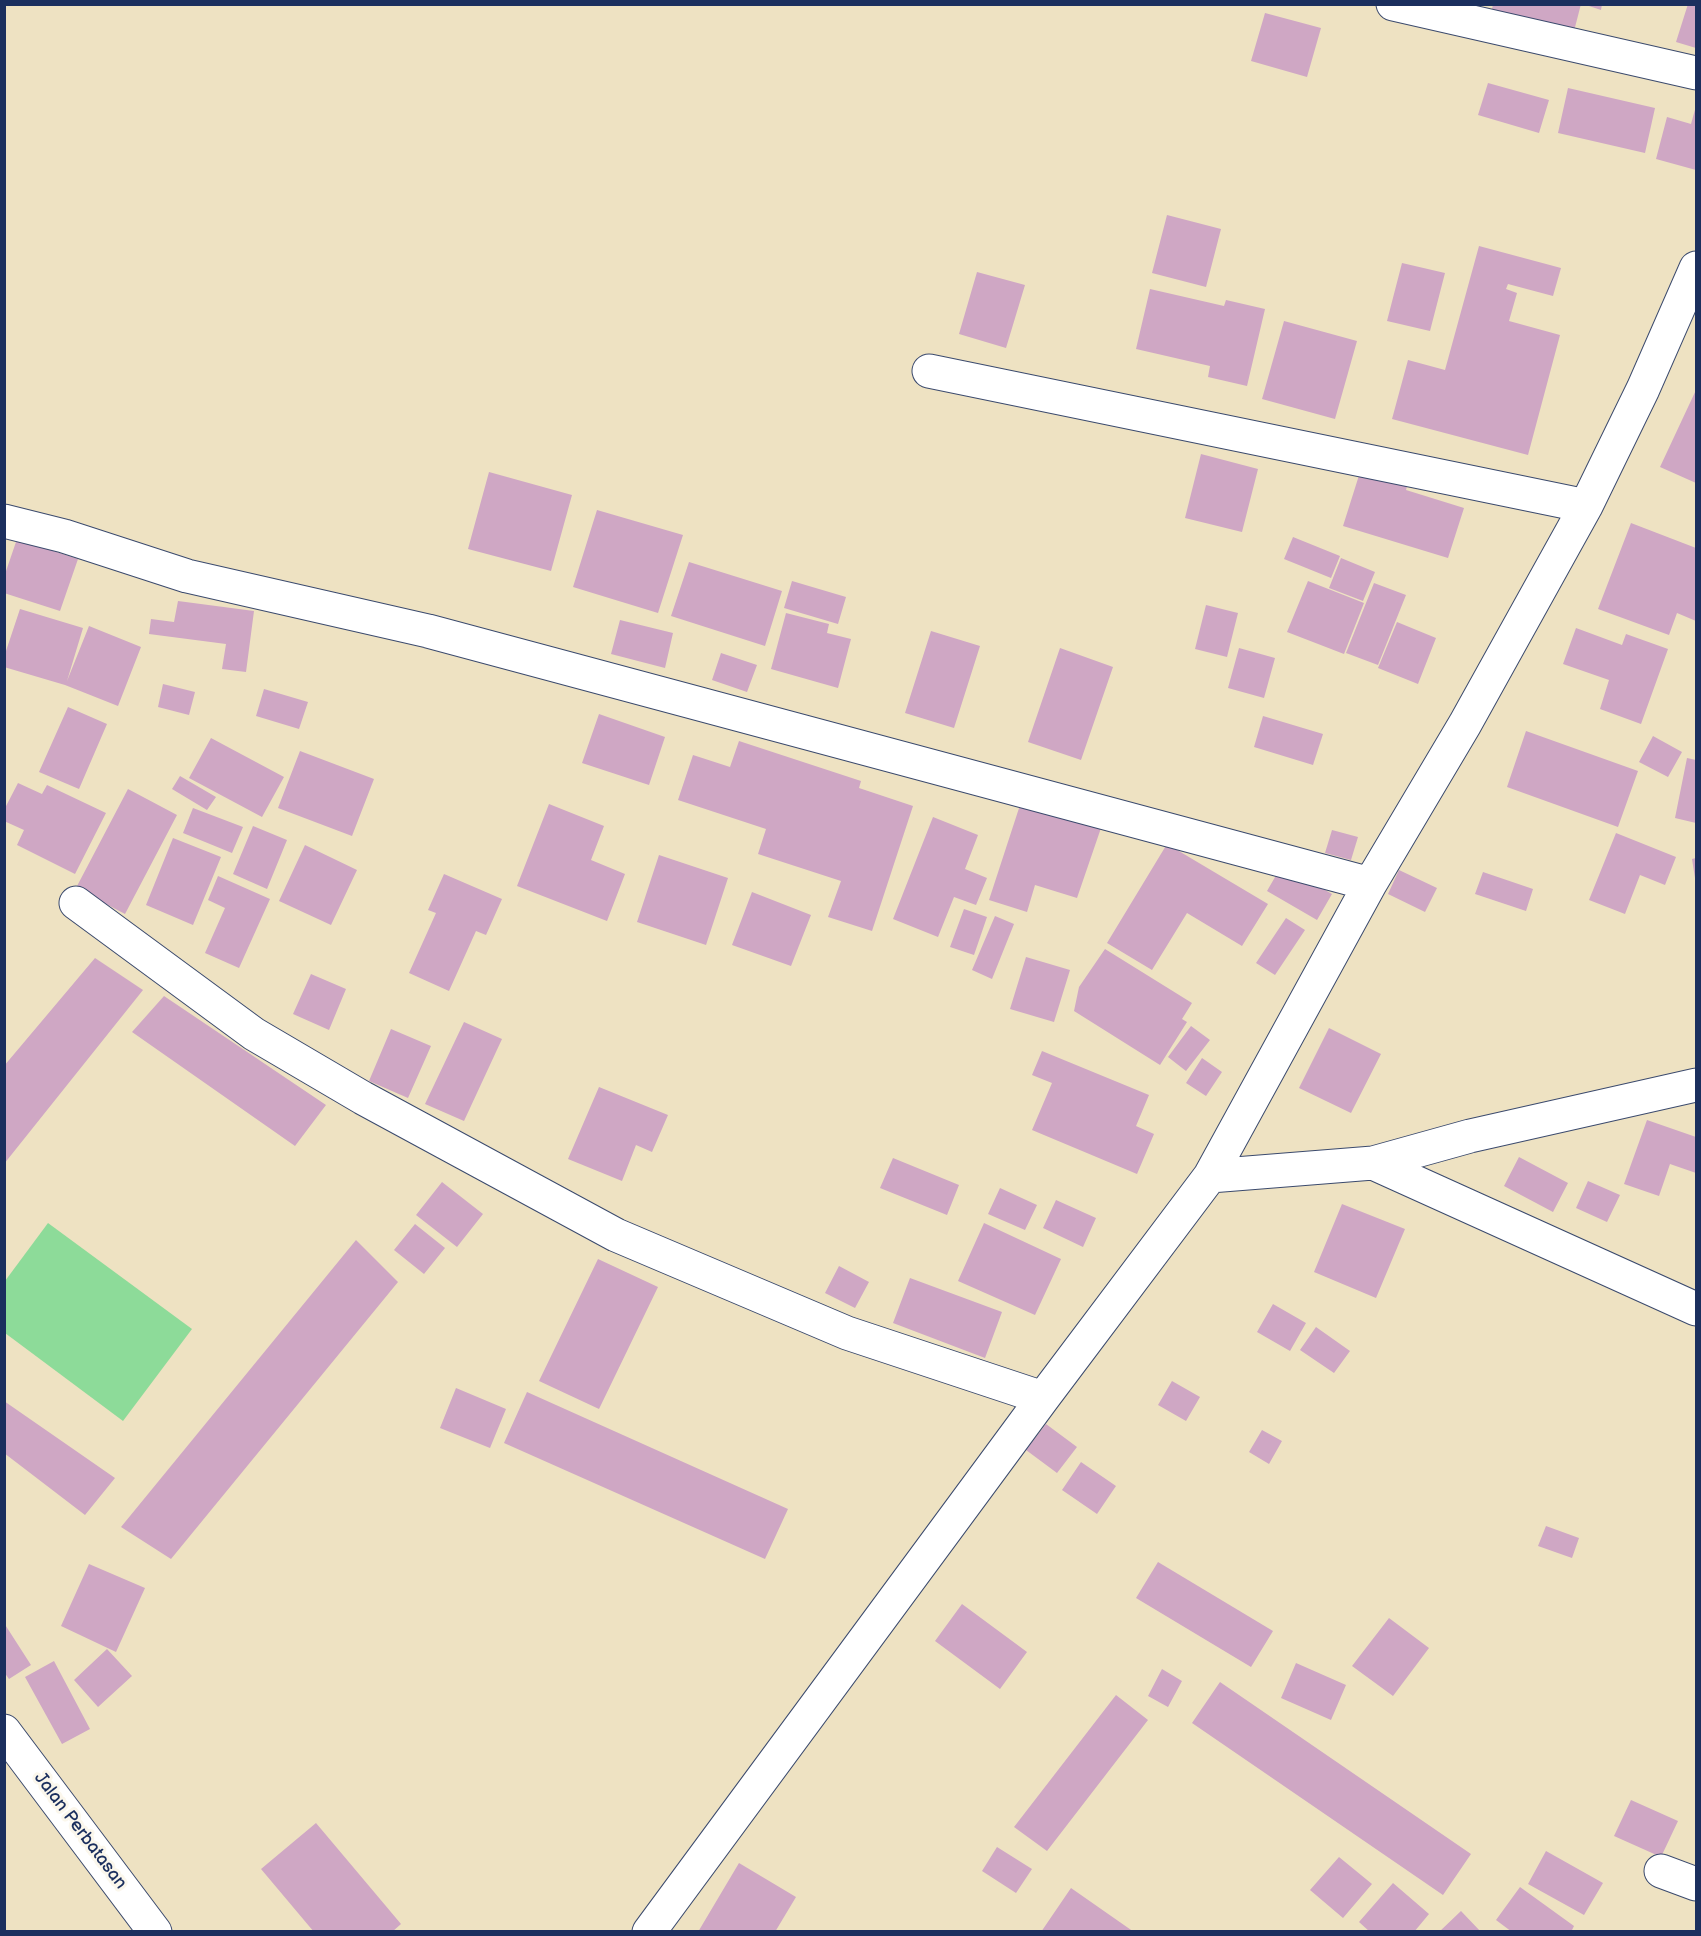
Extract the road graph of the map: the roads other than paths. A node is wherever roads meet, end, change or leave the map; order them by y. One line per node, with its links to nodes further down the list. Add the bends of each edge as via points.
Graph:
1 (1393, 4): 2 (street)
2 (1696, 73)
3 (1696, 268): 5 (street)
4 (929, 371): 5 (street)
5 (1586, 506): 7 (street, via 1465,724)
6 (4, 521): 7 (street, via 187,576 428,632)
7 (1370, 884): 11 (street)
8 (76, 903): 13 (street, via 254,1034 363,1098 616,1235 847,1333)
9 (1696, 1085): 10 (street, via 1470,1136)
10 (1373, 1164): 11 (street); 12 (street)
11 (1210, 1176): 13 (street)
12 (1696, 1309)
13 (1042, 1398): 18 (street)
14 (4, 1731): 17 (street, Jalan Perbatasan)
15 (1661, 1870): 16 (street)
16 (1696, 1884)
17 (155, 1932)
18 (649, 1932)

